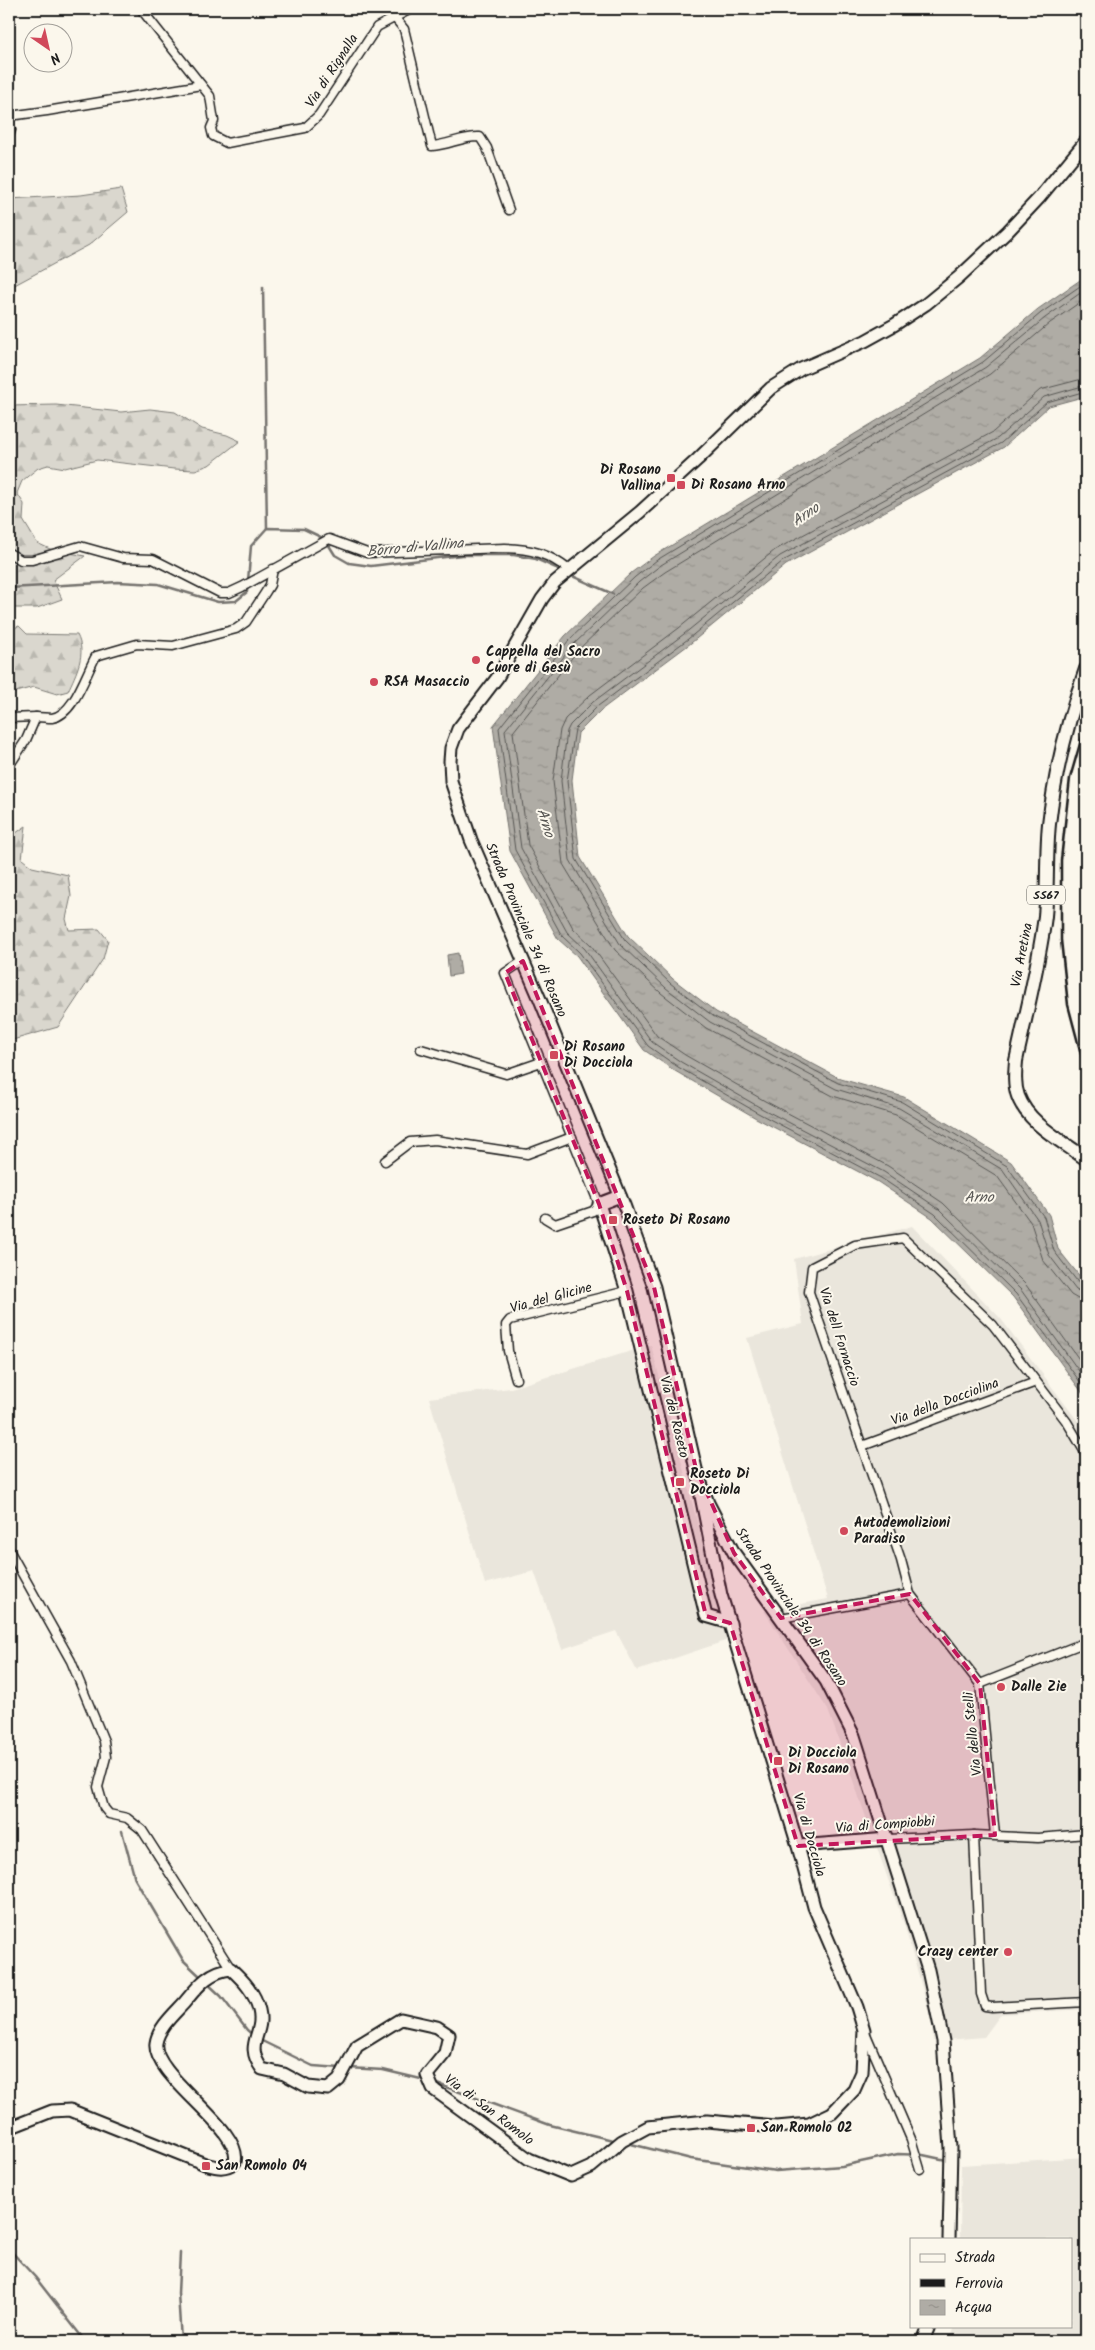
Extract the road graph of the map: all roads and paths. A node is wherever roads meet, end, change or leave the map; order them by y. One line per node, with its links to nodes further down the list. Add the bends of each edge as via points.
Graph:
1 (141, 9): 4 (street, Via di Rignalla)
2 (411, 9): 3 (street, Via di Rignalla)
3 (394, 17): 4 (street, Via di Rignalla, via 371,34 320,115 305,128 227,143 213,136 210,96); 9 (street, via 404,29 432,146 480,137)
4 (201, 86): 5 (street)
5 (9, 116)
6 (9, 126): 7 (street)
7 (9, 136)
8 (1086, 141): 12 (street, Strada Provinciale 34 di Rosano, via 1008,230 926,304 864,341 801,369 771,388 640,512)
9 (509, 210)
10 (9, 553): 11 (street, via 21,560 32,560 80,546 123,558 153,559 220,594 229,593)
11 (273, 570): 12 (street, via 325,540 367,553 525,549 554,558); 14 (street, via 270,585 246,622 236,629 173,646 137,644 96,656 74,702 59,716)
12 (567, 572): 17 (street, Strada Provinciale 34 di Rosano, via 542,599 505,666 458,729 451,748 451,781 457,803)
13 (1086, 669): 21 (main road, Via Aretina / SS67, via 1064,736 1056,777 1049,824 1045,914 1015,1078 1018,1095 1032,1118)
14 (36, 717): 15 (street); 16 (street)
15 (9, 718)
16 (9, 766)
17 (523, 961): 19 (street, Via del Roseto, via 504,973); 23 (street, Strada Provinciale 34 di Rosano)
18 (421, 1049): 19 (street, via 506,1074)
19 (541, 1062): 20 (street, Via del Roseto)
20 (572, 1137): 22 (street, via 527,1154 435,1140 410,1142); 24 (street, Via del Roseto)
21 (1086, 1159)
22 (385, 1161)
23 (620, 1196): 24 (street); 31 (street, Strada Provinciale 34 di Rosano, via 654,1287)
24 (599, 1204): 25 (street, via 593,1211 555,1224); 26 (street, Via del Roseto)
25 (545, 1218)
26 (628, 1291): 27 (street, Via del Glicine, via 510,1320 506,1325 507,1342); 35 (street, Via del Roseto, via 706,1616)
27 (516, 1379)
28 (1036, 1382): 29 (street, Via della Docciolina); 29 (street, Via dell Fornaccio, via 992,1325 903,1238 855,1244 812,1268 809,1292); 30 (street, Via dell Fornaccio, via 1067,1422)
29 (862, 1446): 33 (street, Via dell Fornaccio)
30 (1086, 1454)
31 (696, 1469): 34 (street, Strada Provinciale 34 di Rosano, via 708,1503 734,1553); 35 (street, Via di Docciola, via 706,1527)
32 (9, 1550): 43 (street, via 71,1660 104,1741 106,1758 98,1787 104,1808 109,1814 127,1818 142,1830)
33 (910, 1594): 34 (street); 37 (street, Via dello Stelli)
34 (781, 1618): 41 (street, Strada Provinciale 34 di Rosano, via 826,1681 854,1736)
35 (730, 1624): 42 (street, Via di Docciola)
36 (1086, 1642): 37 (street)
37 (980, 1684): 40 (street, Via dello Stelli)
38 (1086, 1834): 40 (street, Via di Compiobbi, via 1038,1838)
39 (974, 1835): 40 (street, Via di Compiobbi); 41 (street, Via di Compiobbi); 44 (street, via 981,1994 985,2006)
40 (995, 1835)
41 (888, 1839): 42 (street, Via di Compiobbi); 48 (street, Strada Provinciale 34 di Rosano, via 928,1970 943,2041 951,2148)
42 (798, 1846): 45 (street, Via di Docciola, via 814,1907)
43 (232, 1969): 45 (street, Via di San Romolo, via 249,1986 260,2011 259,2029 253,2045 254,2059 262,2069 284,2074 308,2087 328,2089 340,2080 357,2046 401,2019 437,2027 449,2035 445,2053 427,2075 433,2089 529,2159 571,2176 591,2167 622,2141 648,2127 707,2121 776,2128 809,2124 832,2112 854,2090 862,2072); 46 (street, via 218,1970 200,1984 163,2027 156,2043 160,2061 230,2142 237,2156 235,2162 224,2167 205,2164 70,2110 52,2111)
44 (1086, 2002)
45 (864, 2030): 47 (street, Via di Docciola, via 911,2139)
46 (9, 2128)
47 (920, 2169)
48 (949, 2238)
49 (928, 2328): 50 (street)
50 (923, 2341)

